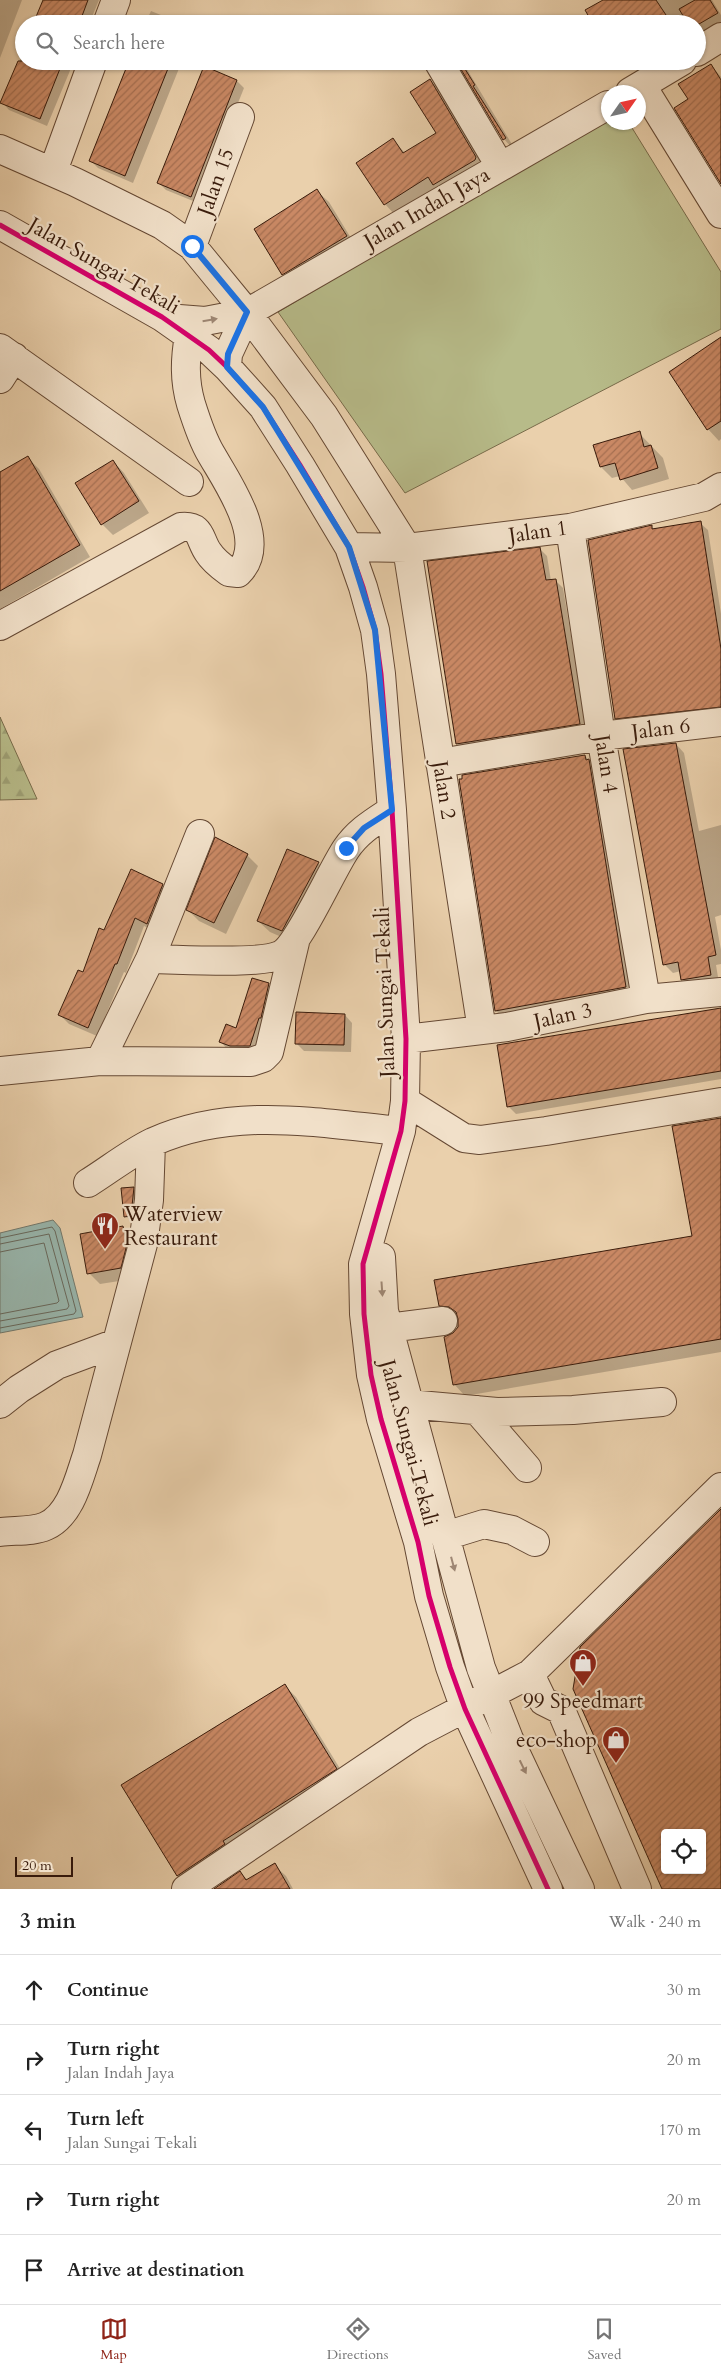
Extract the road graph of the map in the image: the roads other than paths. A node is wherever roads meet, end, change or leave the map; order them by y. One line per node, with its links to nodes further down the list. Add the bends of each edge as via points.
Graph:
1 (116, 0): 2 (street)
2 (110, 15)
3 (721, 38): 4 (street)
4 (706, 47)
5 (90, 70): 14 (street)
6 (443, 70): 13 (street)
7 (667, 70): 8 (street)
8 (643, 85)
9 (646, 104): 15 (street)
10 (601, 109): 13 (street, Jalan Indah Jaya)
11 (240, 117): 17 (street, Jalan 15)
12 (0, 149): 14 (street)
13 (500, 166): 18 (street, Jalan Indah Jaya)
14 (52, 171): 17 (street, via 162,225)
15 (721, 214)
16 (0, 225): 19 (street, Jalan Sungai Tekali)
17 (192, 246): 18 (street)
18 (247, 312): 19 (street, Jalan Indah Jaya, one-way to 18, via 205,321); 22 (street, via 228,354); 27 (street, via 324,416)
19 (162, 317): 20 (street, Jalan Sungai Tekali)
20 (189, 335): 22 (street, Jalan Sungai Tekali); 28 (street, via 184,366 190,402 210,452 240,505 248,533 243,567 238,573 229,572 208,553 197,531 190,526 181,526)
21 (5, 361): 23 (street)
22 (227, 367): 26 (street, Jalan Sungai Tekali, via 263,407)
23 (188, 482)
24 (721, 488): 25 (street, Jalan 1, via 704,497)
25 (570, 528): 27 (street, Jalan 1); 30 (street, Jalan 4)
26 (349, 547): 27 (street, Jalan 1); 32 (street, Jalan Sungai Tekali, via 375,630)
27 (407, 548): 31 (street, Jalan 2)
28 (0, 626)
29 (721, 722): 30 (street, Jalan 6)
30 (601, 736): 31 (street, Jalan 6); 37 (street, Jalan 4)
31 (440, 763): 38 (street, Jalan 2)
32 (392, 810): 34 (street, via 364,828 346,848); 39 (street, Jalan Sungai Tekali)
33 (200, 834): 35 (street)
34 (295, 942): 35 (street, via 280,955 265,958); 40 (street, via 269,1052 263,1058 251,1062)
35 (150, 959): 40 (street)
36 (721, 992): 37 (street, Jalan 3)
37 (646, 999): 38 (street, Jalan 3)
38 (482, 1030): 39 (street, Jalan 3)
39 (406, 1039): 42 (street, Jalan Sungai Tekali)
40 (100, 1060): 41 (street)
41 (0, 1071)
42 (405, 1101): 43 (street, via 464,1138 480,1140); 44 (street, Jalan Sungai Tekali)
43 (721, 1102)
44 (401, 1131): 45 (street, via 270,1118 234,1120 184,1130); 47 (street, Jalan Sungai Tekali)
45 (151, 1143): 46 (street); 50 (street, via 149,1200 143,1244)
46 (88, 1183)
47 (380, 1205): 49 (street, Jalan Sungai Tekali, one-way to 49, via 382,1282); 62 (street, Jalan Sungai Tekali, via 363,1264 364,1314 371,1375 418,1542 432,1605)
48 (443, 1321): 49 (street)
49 (388, 1328): 53 (street, Jalan Sungai Tekali)
50 (116, 1343): 52 (street, via 57,1365); 57 (street, via 87,1454 68,1505 47,1526)
51 (662, 1402): 54 (street, via 573,1410)
52 (0, 1404)
53 (408, 1404): 54 (street); 58 (street, Jalan Sungai Tekali)
54 (477, 1410): 55 (street)
55 (527, 1468)
56 (721, 1486): 60 (street)
57 (0, 1532)
58 (445, 1536): 59 (street, via 484,1524 512,1530); 61 (street, Jalan Sungai Tekali, one-way to 61)
59 (535, 1542)
60 (530, 1674): 61 (street); 66 (street, via 543,1701 561,1710)
61 (491, 1696): 62 (street); 65 (street, Jalan Sungai Tekali, one-way to 65)
62 (465, 1709): 63 (street, via 419,1732); 64 (street, Jalan Sungai Tekali)
63 (186, 1889)
64 (548, 1889)
65 (580, 1889)
66 (637, 1889)

